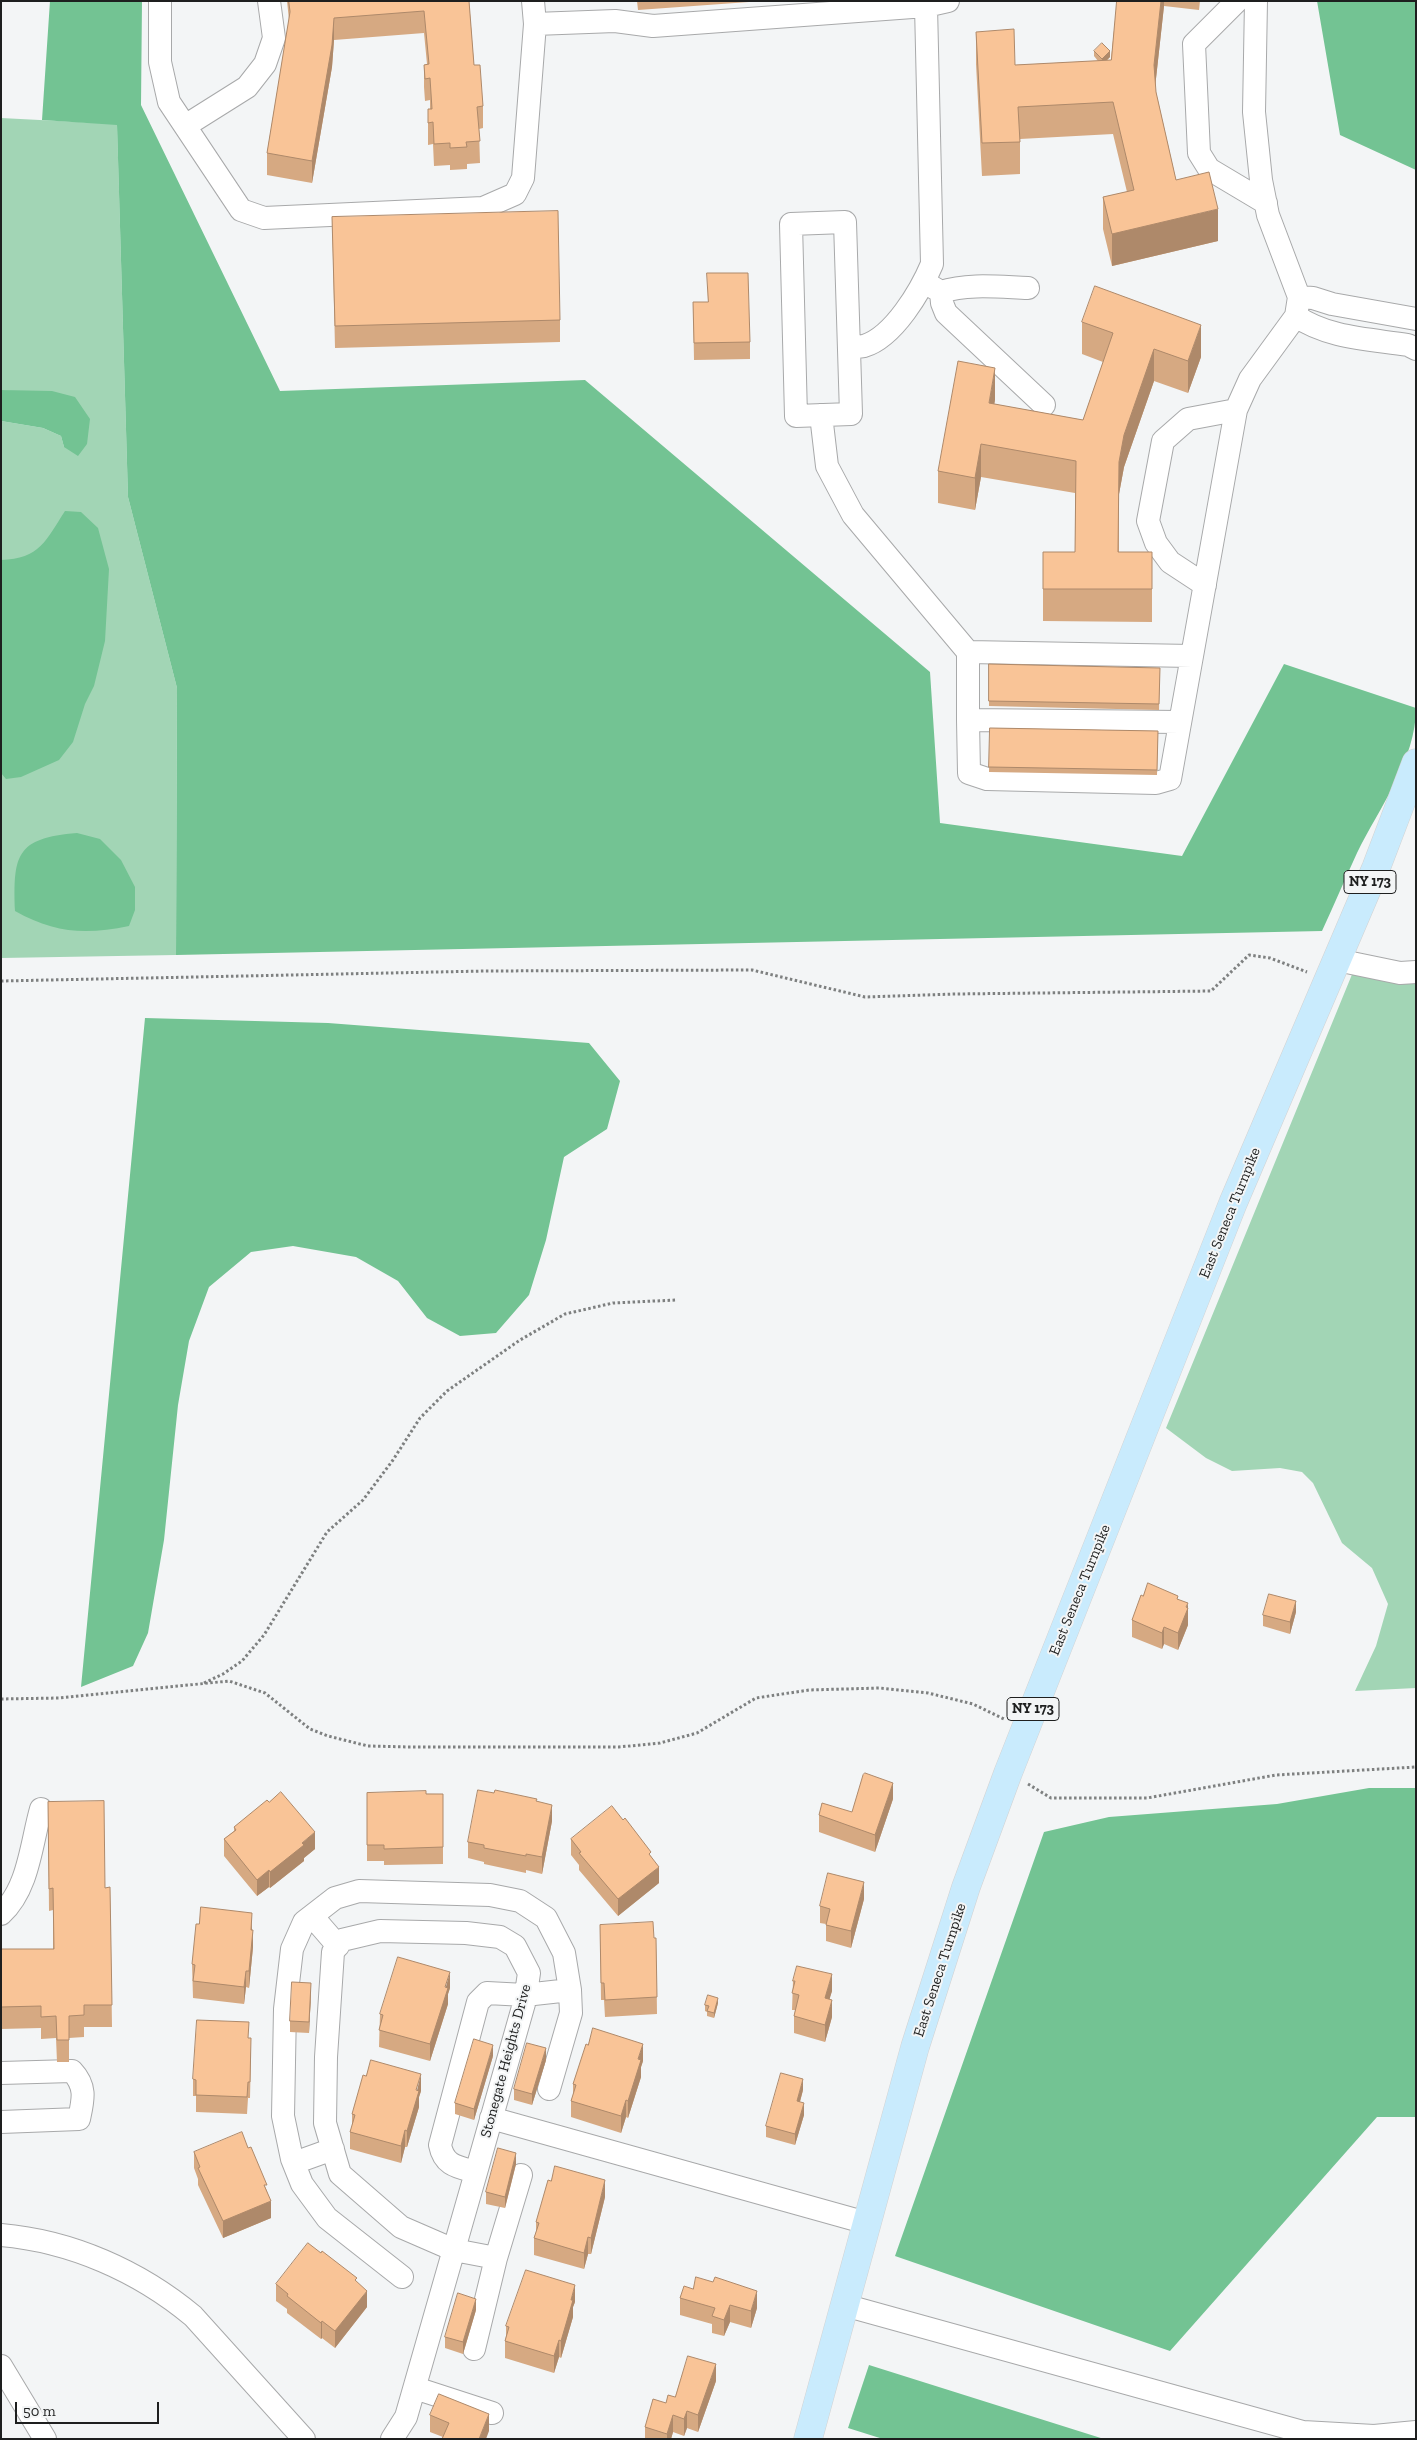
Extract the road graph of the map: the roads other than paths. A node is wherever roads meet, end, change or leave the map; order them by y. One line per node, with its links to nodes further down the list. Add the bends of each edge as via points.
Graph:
1 (160, 1): 11 (street, via 160,62 169,102)
2 (269, 1): 11 (street, via 274,38 265,64 247,88)
3 (533, 1): 10 (street)
4 (615, 1): 9 (street)
5 (1237, 1): 12 (street, via 1194,44 1198,153 1210,170)
6 (1256, 1): 12 (street, via 1254,112)
7 (937, 4): 8 (street); 13 (street)
8 (886, 5): 9 (street, via 653,26)
9 (623, 22): 10 (street)
10 (535, 24): 11 (street, via 523,178 515,194 484,208 264,218 242,210)
11 (185, 126)
12 (1266, 203): 15 (street)
13 (933, 287): 14 (street); 17 (street, via 896,323 864,346); 19 (street, via 946,313)
14 (1028, 288)
15 (1297, 306): 16 (street, via 1314,298); 18 (street, via 1309,325); 20 (street, via 1250,378)
16 (1416, 319)
17 (849, 347): 21 (street, via 851,414); 21 (street, via 845,222 790,224 796,416)
18 (1416, 349)
19 (1044, 405)
20 (1236, 410): 22 (street); 22 (street, via 1188,419 1163,441 1148,521 1156,543 1170,562)
21 (821, 415): 23 (street, via 827,466 853,515)
22 (1204, 585): 24 (street)
23 (968, 652): 24 (street); 25 (street)
24 (1192, 656): 26 (street)
25 (968, 720): 26 (street); 26 (street, via 968,772 987,779 1156,783 1170,779)
26 (1180, 722)
27 (1416, 763): 28 (main road, East Seneca Turnpike / NY 173)
28 (1333, 970): 29 (street); 44 (main road, East Seneca Turnpike / NY 173, via 1232,1204 1008,1773 966,1887 915,2047)
29 (1416, 972)
30 (41, 1809): 31 (street, via 21,1886)
31 (1, 1914)
32 (312, 1916): 33 (street); 34 (street, via 335,1898 359,1891 490,1895 520,1901 546,1918 564,1952); 41 (street, via 304,1922 292,1949 285,2009 283,2116)
33 (338, 1946): 35 (street, Stonegate Heights Drive, via 342,1940 380,1931 500,1937 515,1946 529,1973); 40 (street, via 333,1952 326,2056 325,2123)
34 (570, 1990): 35 (street); 37 (street, via 571,2013)
35 (526, 1995): 38 (street, Stonegate Heights Drive); 42 (street, via 487,1993 478,2002 440,2145 442,2156 451,2165)
36 (1, 2073): 39 (street, via 72,2071 81,2080 83,2101 79,2119)
37 (549, 2089)
38 (491, 2118): 42 (street, Stonegate Heights Drive); 44 (street)
39 (1, 2122)
40 (333, 2149): 41 (street); 46 (street, via 340,2174 401,2227)
41 (294, 2163): 48 (street, via 302,2184 327,2218)
42 (476, 2172): 46 (street, Stonegate Heights Drive)
43 (521, 2175): 47 (street)
44 (867, 2223): 49 (main road, East Seneca Turnpike / NY 173)
45 (1, 2235): 56 (street, via 67,2246 114,2266 172,2298 193,2316)
46 (454, 2250): 47 (street); 52 (street, Stonegate Heights Drive)
47 (496, 2258): 50 (street)
48 (402, 2277)
49 (844, 2305): 54 (street, via 1303,2432 1374,2436); 58 (main road, East Seneca Turnpike / NY 173)
50 (474, 2349)
51 (1, 2366): 55 (street)
52 (415, 2388): 53 (street); 57 (street, Stonegate Heights Drive, via 406,2417)
53 (492, 2413)
54 (1416, 2432)
55 (45, 2439)
56 (304, 2439)
57 (392, 2439)
58 (808, 2439)

